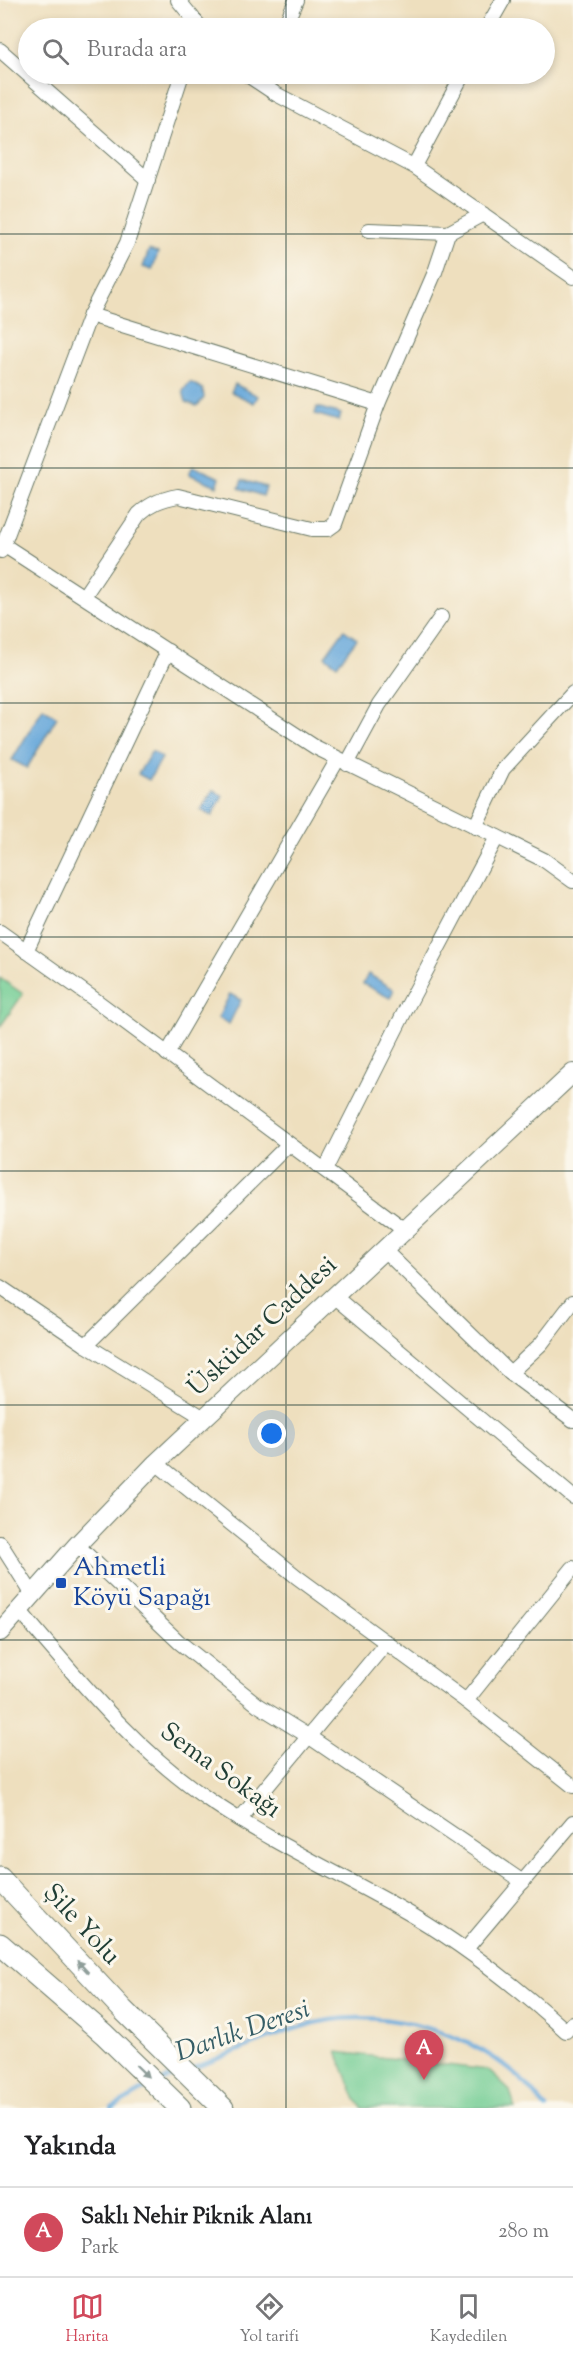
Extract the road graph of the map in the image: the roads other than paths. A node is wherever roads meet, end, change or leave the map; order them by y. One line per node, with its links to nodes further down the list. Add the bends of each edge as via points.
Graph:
1 (178, 0): 4 (street)
2 (296, 0): 5 (street)
3 (502, 0): 6 (street)
4 (191, 18)
5 (289, 18)
6 (492, 18)
7 (0, 51): 8 (street)
8 (18, 67)
9 (38, 84): 14 (street)
10 (179, 84): 14 (street)
11 (268, 84): 13 (street, via 276,94)
12 (458, 84): 13 (street)
13 (414, 166): 15 (street)
14 (147, 180): 19 (street, via 127,243)
15 (483, 214): 17 (street); 18 (street)
16 (369, 230): 17 (street)
17 (448, 233): 20 (street)
18 (573, 277)
19 (90, 315): 20 (street); 21 (street)
20 (378, 404): 22 (street, via 338,520 328,529 312,529 178,496 160,500 139,514)
21 (2, 539): 22 (street)
22 (84, 596): 24 (street)
23 (441, 617): 26 (street)
24 (168, 651): 26 (street); 31 (street)
25 (573, 693): 27 (street, via 503,769)
26 (342, 761): 27 (street); 32 (street)
27 (475, 827): 28 (street)
28 (497, 837): 29 (street, via 544,860); 35 (street)
29 (573, 881)
30 (0, 932): 31 (street)
31 (26, 951): 32 (street)
32 (167, 1054): 34 (street)
33 (573, 1073): 36 (main road, Üsküdar Caddesi)
34 (288, 1145): 35 (street); 41 (street)
35 (325, 1170): 36 (street)
36 (404, 1229): 37 (main road, Üsküdar Caddesi)
37 (383, 1249): 39 (main road, Üsküdar Caddesi); 42 (street)
38 (0, 1287): 41 (street)
39 (333, 1296): 43 (main road, Üsküdar Caddesi); 46 (street)
40 (573, 1302): 42 (street, via 541,1344)
41 (86, 1345): 43 (street)
42 (510, 1373): 44 (street)
43 (204, 1418): 45 (main road, Üsküdar Caddesi)
44 (573, 1420)
45 (156, 1462): 48 (main road, Üsküdar Caddesi); 53 (street, via 297,1577)
46 (573, 1497)
47 (0, 1543): 50 (street)
48 (77, 1545): 50 (main road, Üsküdar Caddesi); 55 (street, via 179,1642 258,1705)
49 (573, 1568): 54 (street)
50 (33, 1595): 51 (main road, Üsküdar Caddesi)
51 (20, 1610): 52 (main road, Üsküdar Caddesi); 57 (street, Sema Sokağı, via 132,1737 165,1767)
52 (0, 1632)
53 (387, 1642): 54 (street); 55 (street)
54 (466, 1701): 56 (street)
55 (308, 1736): 57 (street); 60 (street)
56 (573, 1786)
57 (240, 1819): 62 (street, Sema Sokağı)
58 (573, 1822): 60 (street)
59 (0, 1878): 65 (highway, Şile Yolu, one-way to 59, via 123,2010)
60 (523, 1882): 62 (street)
61 (0, 1944): 64 (highway, one-way to 64, via 104,2034)
62 (466, 1949): 63 (street, Sema Sokağı)
63 (570, 2031)
64 (180, 2108)
65 (223, 2108)

